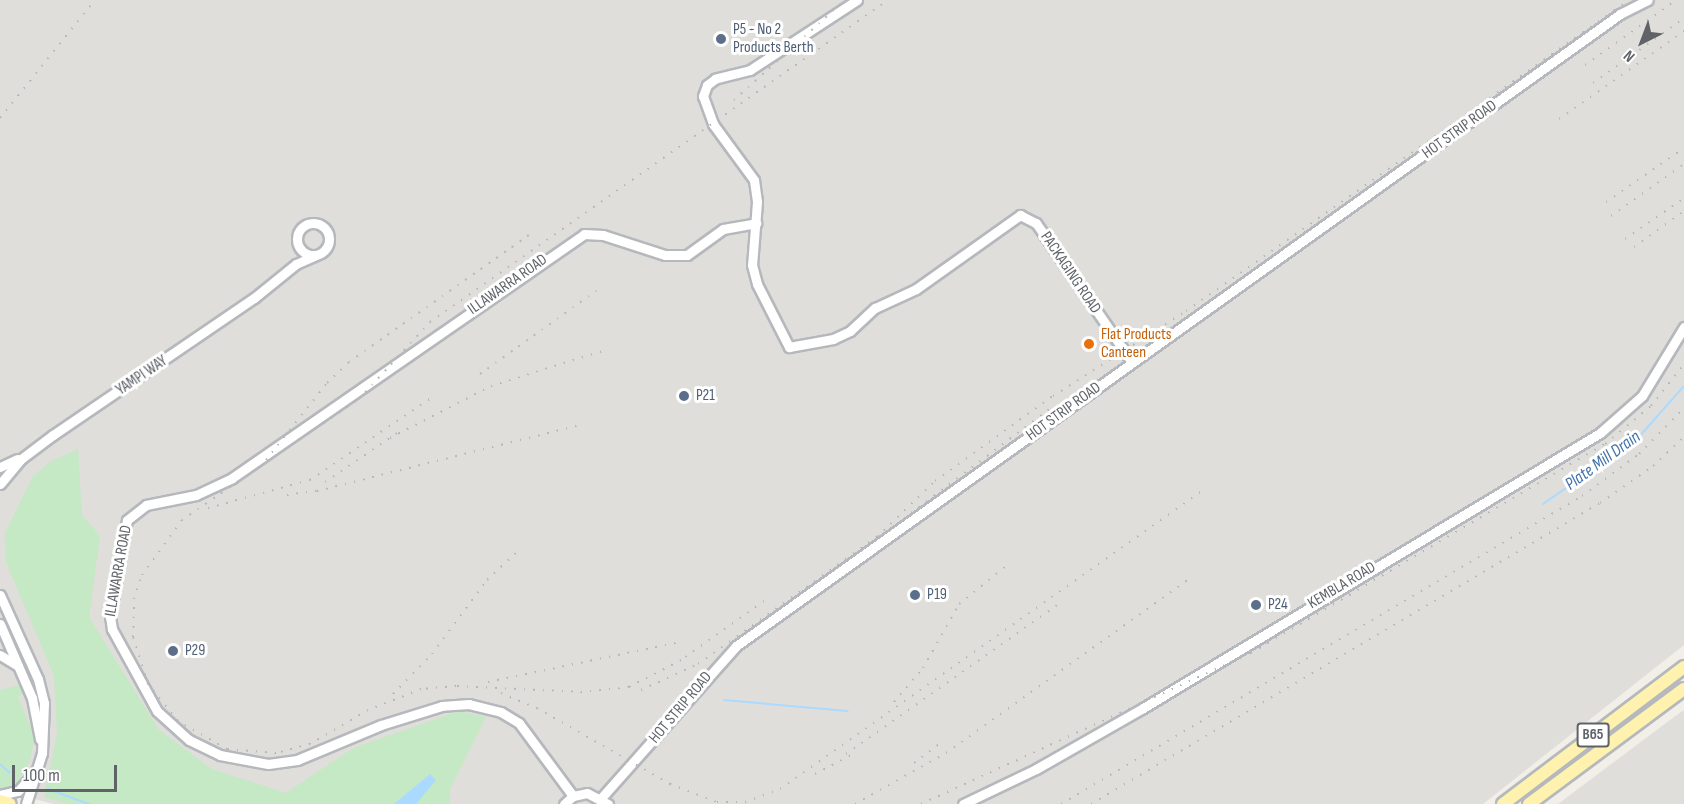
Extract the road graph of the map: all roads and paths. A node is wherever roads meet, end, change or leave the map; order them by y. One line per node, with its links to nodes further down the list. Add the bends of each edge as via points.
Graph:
1 (857, 0): 3 (street, via 750,70 715,79 704,90 704,107 754,180)
2 (1648, 0): 8 (street, HOT STRIP ROAD, via 1620,14)
3 (756, 223): 8 (street, PACKAGING ROAD, via 752,265 757,284 789,347 841,336 875,308 916,289 1020,215 1027,215 1043,232); 22 (street, ILLAWARRA ROAD, via 723,229 687,255 665,255 603,235 584,234 232,478 196,495 146,505 127,520 110,625 157,711 189,740 220,755 268,764 297,760 381,725 464,703 501,712 519,723)
4 (297, 239): 5 (street, via 303,252); 5 (street, via 307,225 323,228 328,243); 6 (street, via 296,256)
5 (316, 255): 6 (street, YAMPI WAY)
6 (288, 271): 9 (street, YAMPI WAY)
7 (1684, 327): 28 (street, KEMBLA ROAD, via 1646,392 1600,433 1143,708 1036,769)
8 (1132, 362): 24 (street, HOT STRIP ROAD, via 736,646)
9 (29, 453): 10 (street); 11 (street, YAMPI WAY)
10 (0, 467)
11 (0, 484)
12 (0, 595): 15 (street)
13 (1, 628): 15 (street, via 15,638); 16 (street)
14 (0, 655): 16 (street)
15 (29, 659): 19 (street, via 44,703)
16 (20, 667): 19 (street, via 35,708)
17 (1684, 667): 29 (main road, B65)
18 (1684, 689): 30 (main road, B65)
19 (42, 753): 20 (street)
20 (39, 766): 21 (street, via 20,789); 26 (street)
21 (0, 795)
22 (573, 796): 24 (street, via 587,793); 27 (street)
23 (0, 801): 25 (main road)
24 (605, 801)
25 (10, 804)
26 (26, 804)
27 (564, 804)
28 (963, 804)
29 (1503, 804)
30 (1529, 804)

